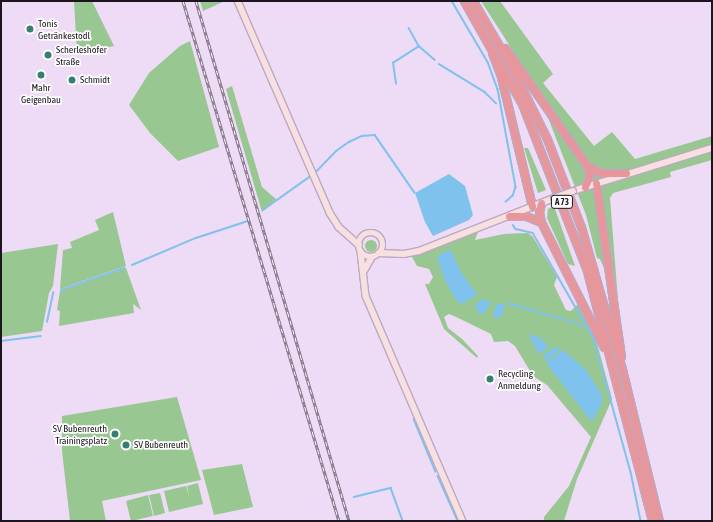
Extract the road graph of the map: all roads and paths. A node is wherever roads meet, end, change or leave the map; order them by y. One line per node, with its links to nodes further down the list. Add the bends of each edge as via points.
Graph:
1 (238, 1): 15 (main road, via 335,222)
2 (464, 1): 5 (highway, A 73)
3 (473, 1): 4 (highway, A 73)
4 (492, 31): 7 (highway); 24 (highway, A 73, via 547,139 581,227)
5 (486, 36): 12 (highway, via 501,77); 25 (highway, A 73, via 522,104 565,211 587,271)
6 (712, 148): 8 (main road)
7 (587, 166): 8 (highway, via 602,173); 10 (highway, via 590,175)
8 (626, 173): 9 (main road)
9 (596, 183): 10 (main road); 24 (highway)
10 (585, 187): 11 (main road, bridge)
11 (541, 203): 12 (main road); 14 (highway)
12 (532, 206): 13 (main road)
13 (509, 216): 14 (highway, via 526,216); 21 (main road, via 419,251)
14 (541, 222): 25 (highway, via 592,321)
15 (345, 232): 16 (main road); 18 (main road)
16 (363, 236): 17 (main road, via 373,233 380,237); 18 (main road)
17 (383, 243): 20 (main road); 21 (main road)
18 (359, 245): 19 (main road)
19 (361, 252): 22 (main road); 23 (main road)
20 (379, 253): 21 (main road); 22 (main road)
21 (393, 253)
22 (372, 257): 23 (main road)
23 (364, 271): 26 (main road, via 366,296)
24 (622, 369): 28 (highway, A 73)
25 (616, 377): 27 (highway, A 73)
26 (464, 521)
27 (652, 521)
28 (659, 521)

